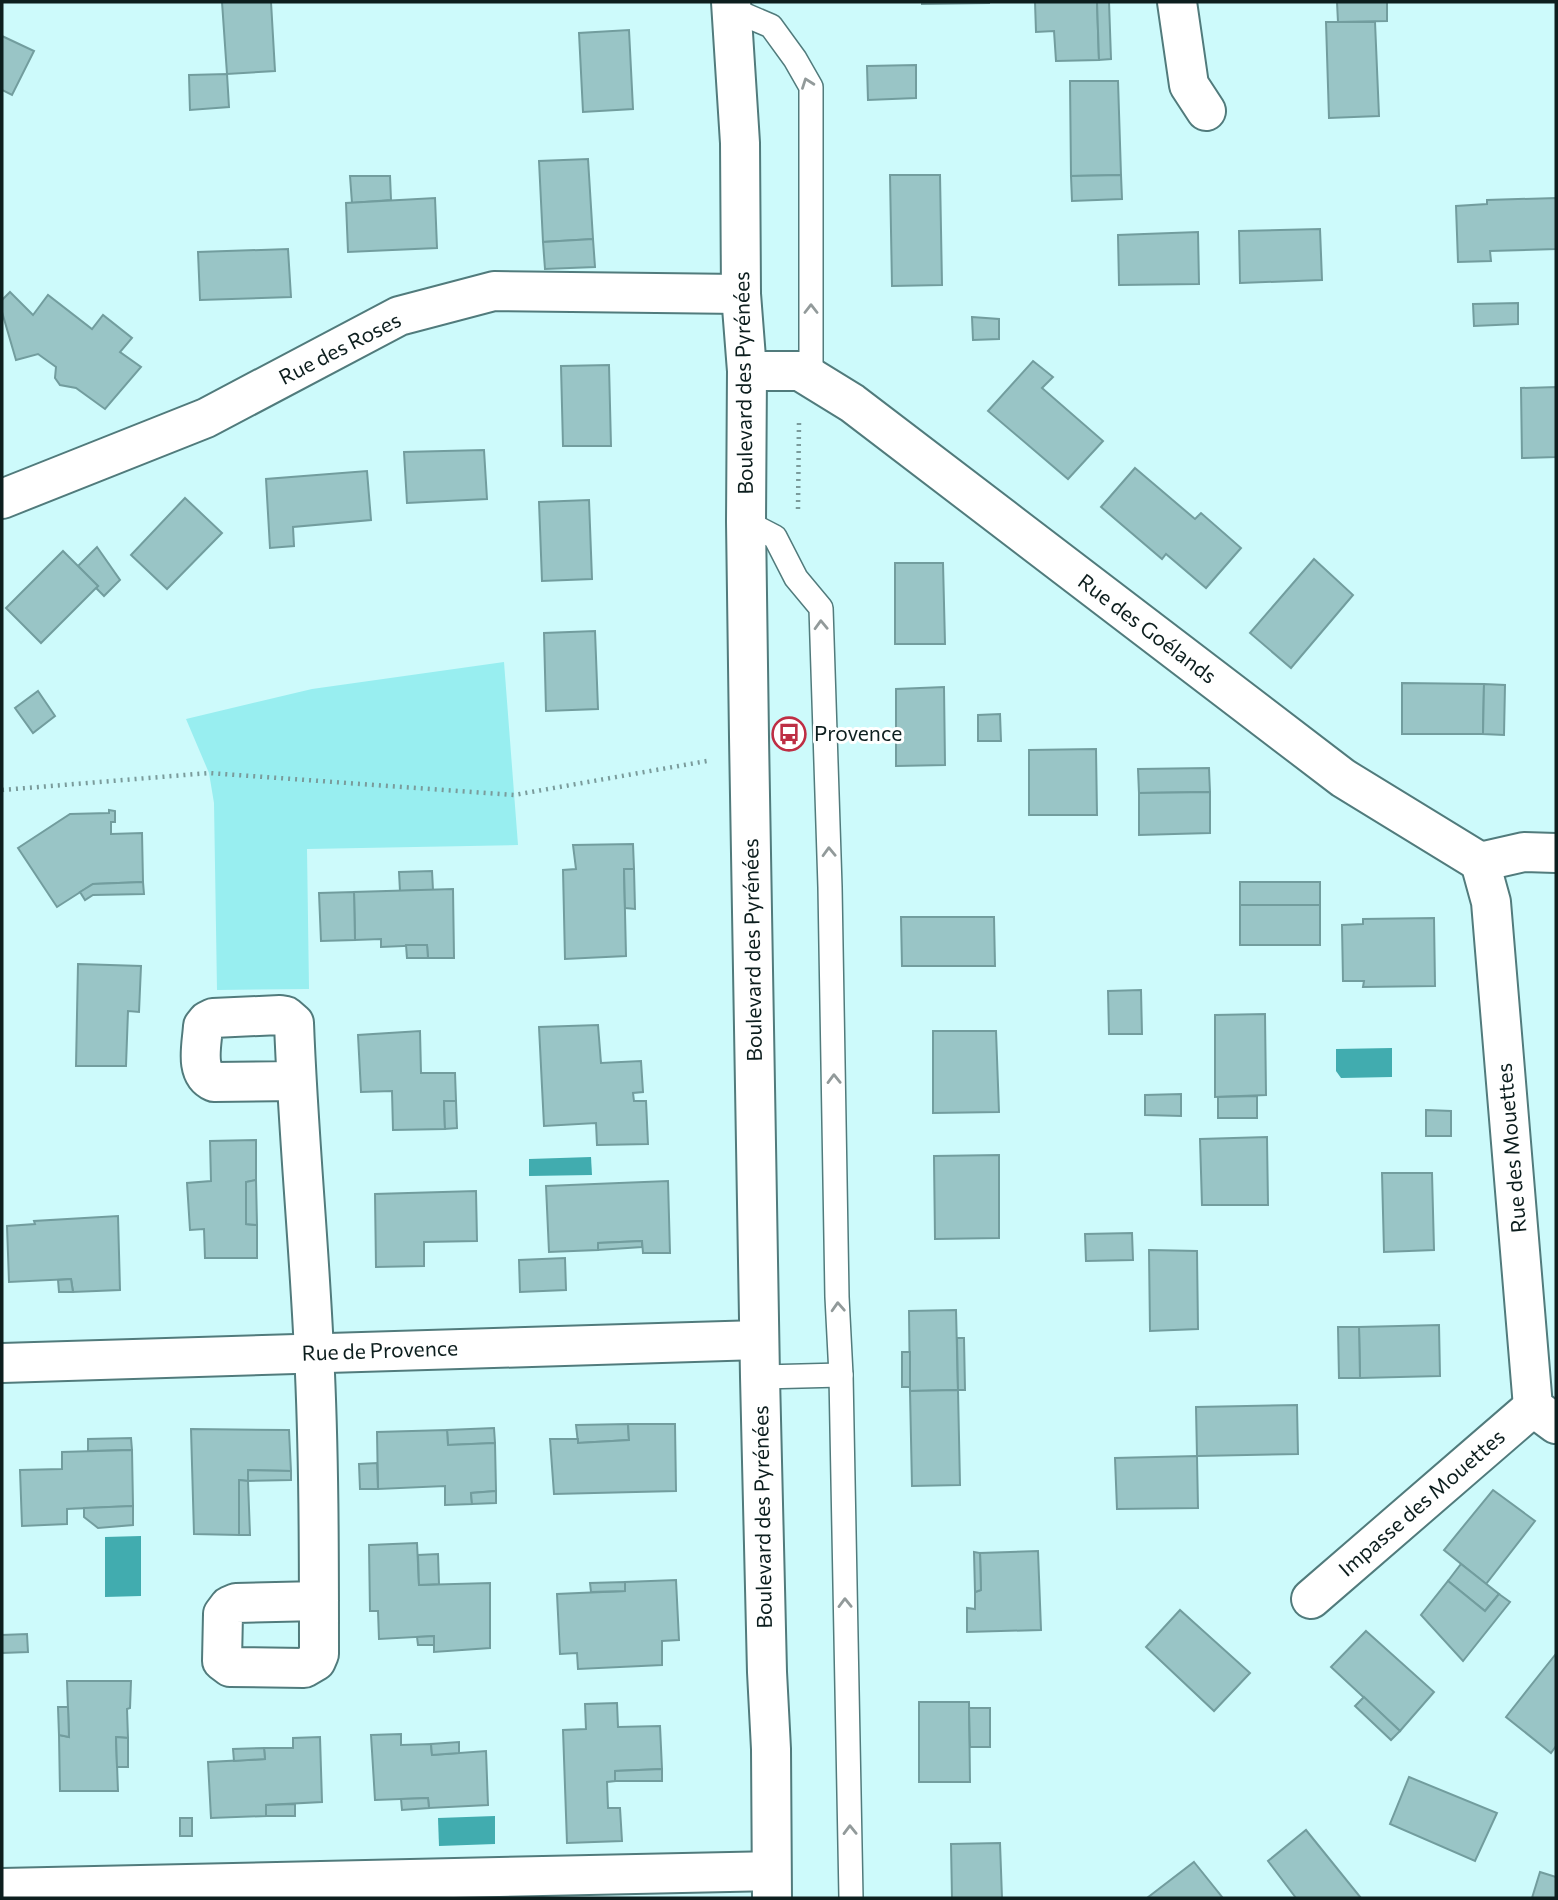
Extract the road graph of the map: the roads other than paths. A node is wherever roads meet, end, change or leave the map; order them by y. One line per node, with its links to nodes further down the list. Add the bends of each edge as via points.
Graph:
1 (1177, 2): 3 (street, via 1189,85)
2 (731, 5): 4 (street, Boulevard des Pyrénées, via 740,143); 6 (lane, one-way to 2, via 811,87 771,26)
3 (1206, 111)
4 (741, 294): 5 (street, Boulevard des Pyrénées); 7 (street, Rue des Roses, via 494,291 400,316 206,418)
5 (747, 371): 6 (street, Rue des Goélands, via 800,371); 8 (street, Boulevard des Pyrénées)
6 (811, 378): 10 (street, Rue des Goélands, via 852,403 1343,778)
7 (2, 499)
8 (746, 523): 13 (street, Boulevard des Pyrénées); 15 (lane, one-way to 8, via 821,608 796,578 775,537)
9 (1556, 853): 10 (street, via 1524,852)
10 (1480, 862): 16 (street, Rue des Mouettes, via 1492,902)
11 (296, 1081): 12 (street)
12 (314, 1352): 13 (street, Rue de Provence); 14 (street, Rue de Provence); 18 (street)
13 (759, 1358): 15 (lane); 19 (street, Boulevard des Pyrénées)
14 (2, 1363)
15 (841, 1375): 21 (lane, one-way to 15)
16 (1545, 1415): 17 (street, Impasse des Mouettes)
17 (1311, 1599)
18 (319, 1601)
19 (772, 1884): 20 (street)
20 (2, 1888)
21 (851, 1898)

